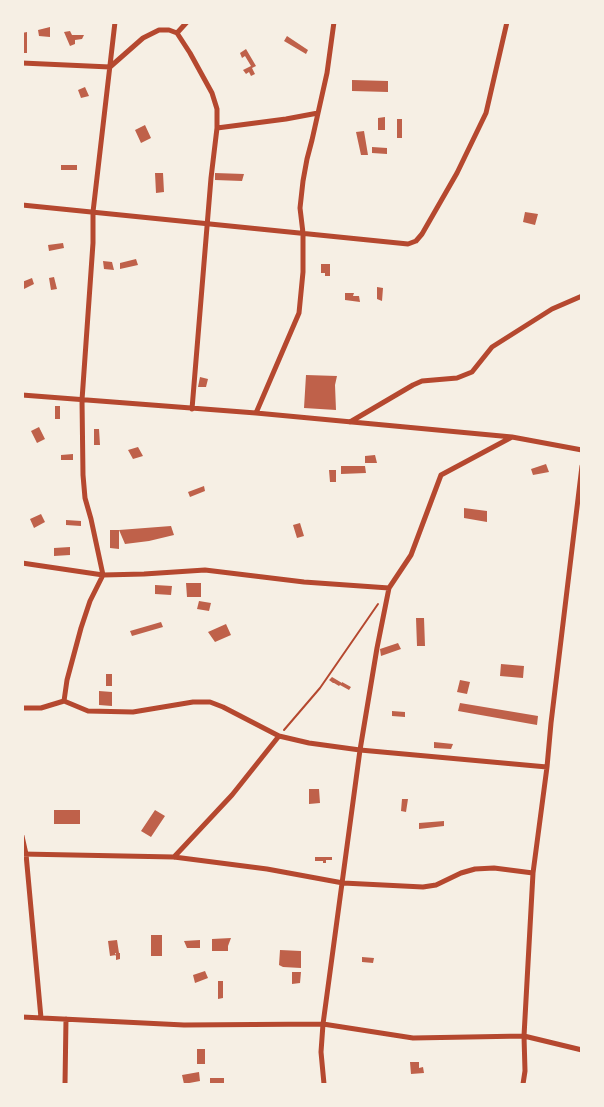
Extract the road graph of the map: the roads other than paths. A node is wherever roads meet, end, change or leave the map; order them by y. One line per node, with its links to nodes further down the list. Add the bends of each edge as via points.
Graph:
1 (115, 22): 7 (street)
2 (187, 22): 5 (street)
3 (334, 22): 8 (street)
4 (507, 22): 13 (street, via 486,114 457,173 416,241 408,244)
5 (177, 33): 7 (street, via 159,30 143,38); 9 (street, via 212,93 218,109)
6 (22, 62): 7 (street)
7 (110, 67): 11 (street)
8 (318, 113): 9 (street); 13 (street, via 303,181 300,208)
9 (217, 128): 12 (street)
10 (22, 205): 11 (street)
11 (93, 212): 12 (street); 16 (street)
12 (207, 224): 13 (street); 17 (street)
13 (303, 233): 18 (street, via 299,313)
14 (582, 296): 19 (street, via 552,309 492,347 472,372 457,378 422,381)
15 (22, 395): 16 (street)
16 (82, 400): 17 (street); 24 (street, via 85,498)
17 (192, 409): 18 (street)
18 (256, 413): 19 (street)
19 (350, 422): 20 (street)
20 (512, 437): 21 (street); 25 (street, via 441,475 411,555)
21 (582, 450)
22 (582, 466): 30 (street)
23 (22, 563): 24 (street)
24 (103, 575): 25 (street, via 205,570); 26 (street, via 81,628)
25 (390, 588): 29 (street)
26 (64, 702): 27 (street, via 41,708); 28 (street, via 88,711 134,712 210,702)
27 (22, 708)
28 (279, 736): 29 (street); 33 (street, via 232,795)
29 (360, 750): 30 (street); 35 (street)
30 (547, 767): 34 (street)
31 (22, 836): 32 (street)
32 (24, 854): 33 (street); 37 (street)
33 (174, 857): 35 (street)
34 (533, 873): 35 (street, via 475,869 436,886 423,887); 40 (street)
35 (343, 883): 39 (street)
36 (22, 1017): 37 (street)
37 (42, 1018): 38 (street)
38 (66, 1019): 39 (street, via 184,1025); 42 (street)
39 (323, 1024): 40 (street, via 413,1038); 43 (street)
40 (524, 1036): 41 (street); 44 (street)
41 (582, 1050)
42 (65, 1084)
43 (324, 1084)
44 (523, 1084)

